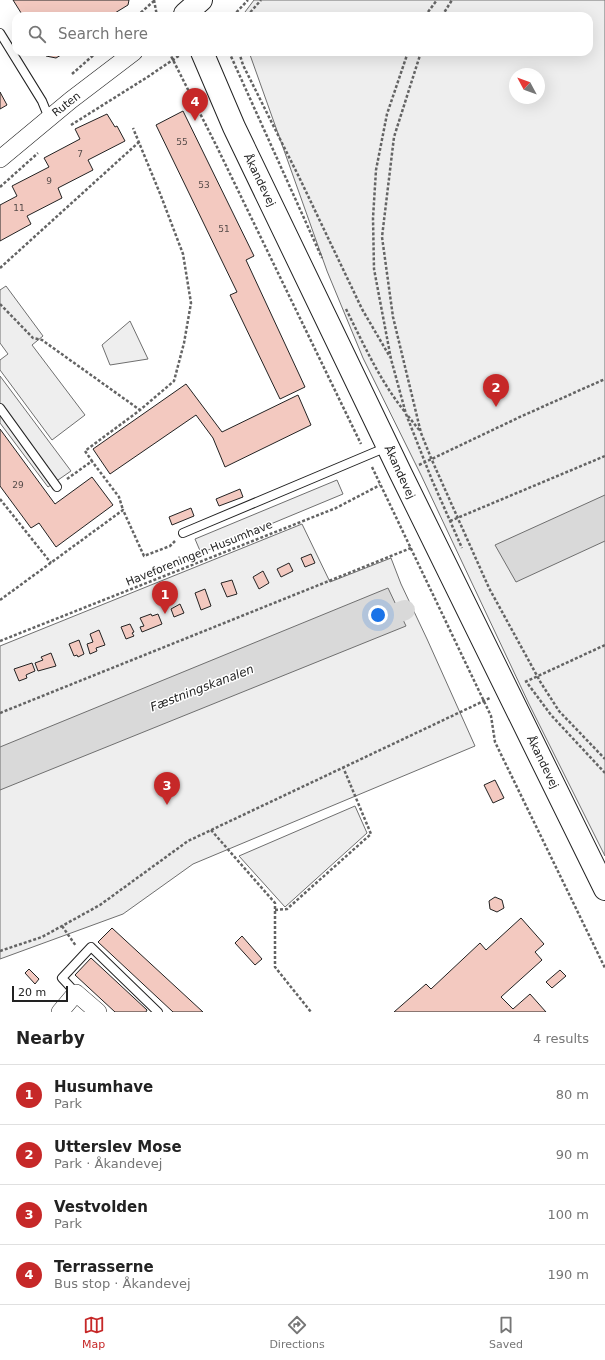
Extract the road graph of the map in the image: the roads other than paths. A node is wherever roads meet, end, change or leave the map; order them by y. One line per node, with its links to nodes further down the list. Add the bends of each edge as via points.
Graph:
1 (0, 33): 2 (lane)
2 (3, 43): 5 (lane, via 42,101)
3 (129, 56): 5 (street, Ruten)
4 (204, 56): 8 (street, Åkandevej, via 237,133)
5 (49, 118): 6 (street, Ruten)
6 (0, 159)
7 (0, 408): 9 (lane)
8 (388, 446): 10 (lane); 11 (street, Åkandevej)
9 (57, 487)
10 (183, 533)
11 (605, 889)
12 (76, 993): 13 (street); 14 (street); 15 (lane, via 62,978 91,947)
13 (60, 1012)
14 (98, 1012)
15 (158, 1012)

